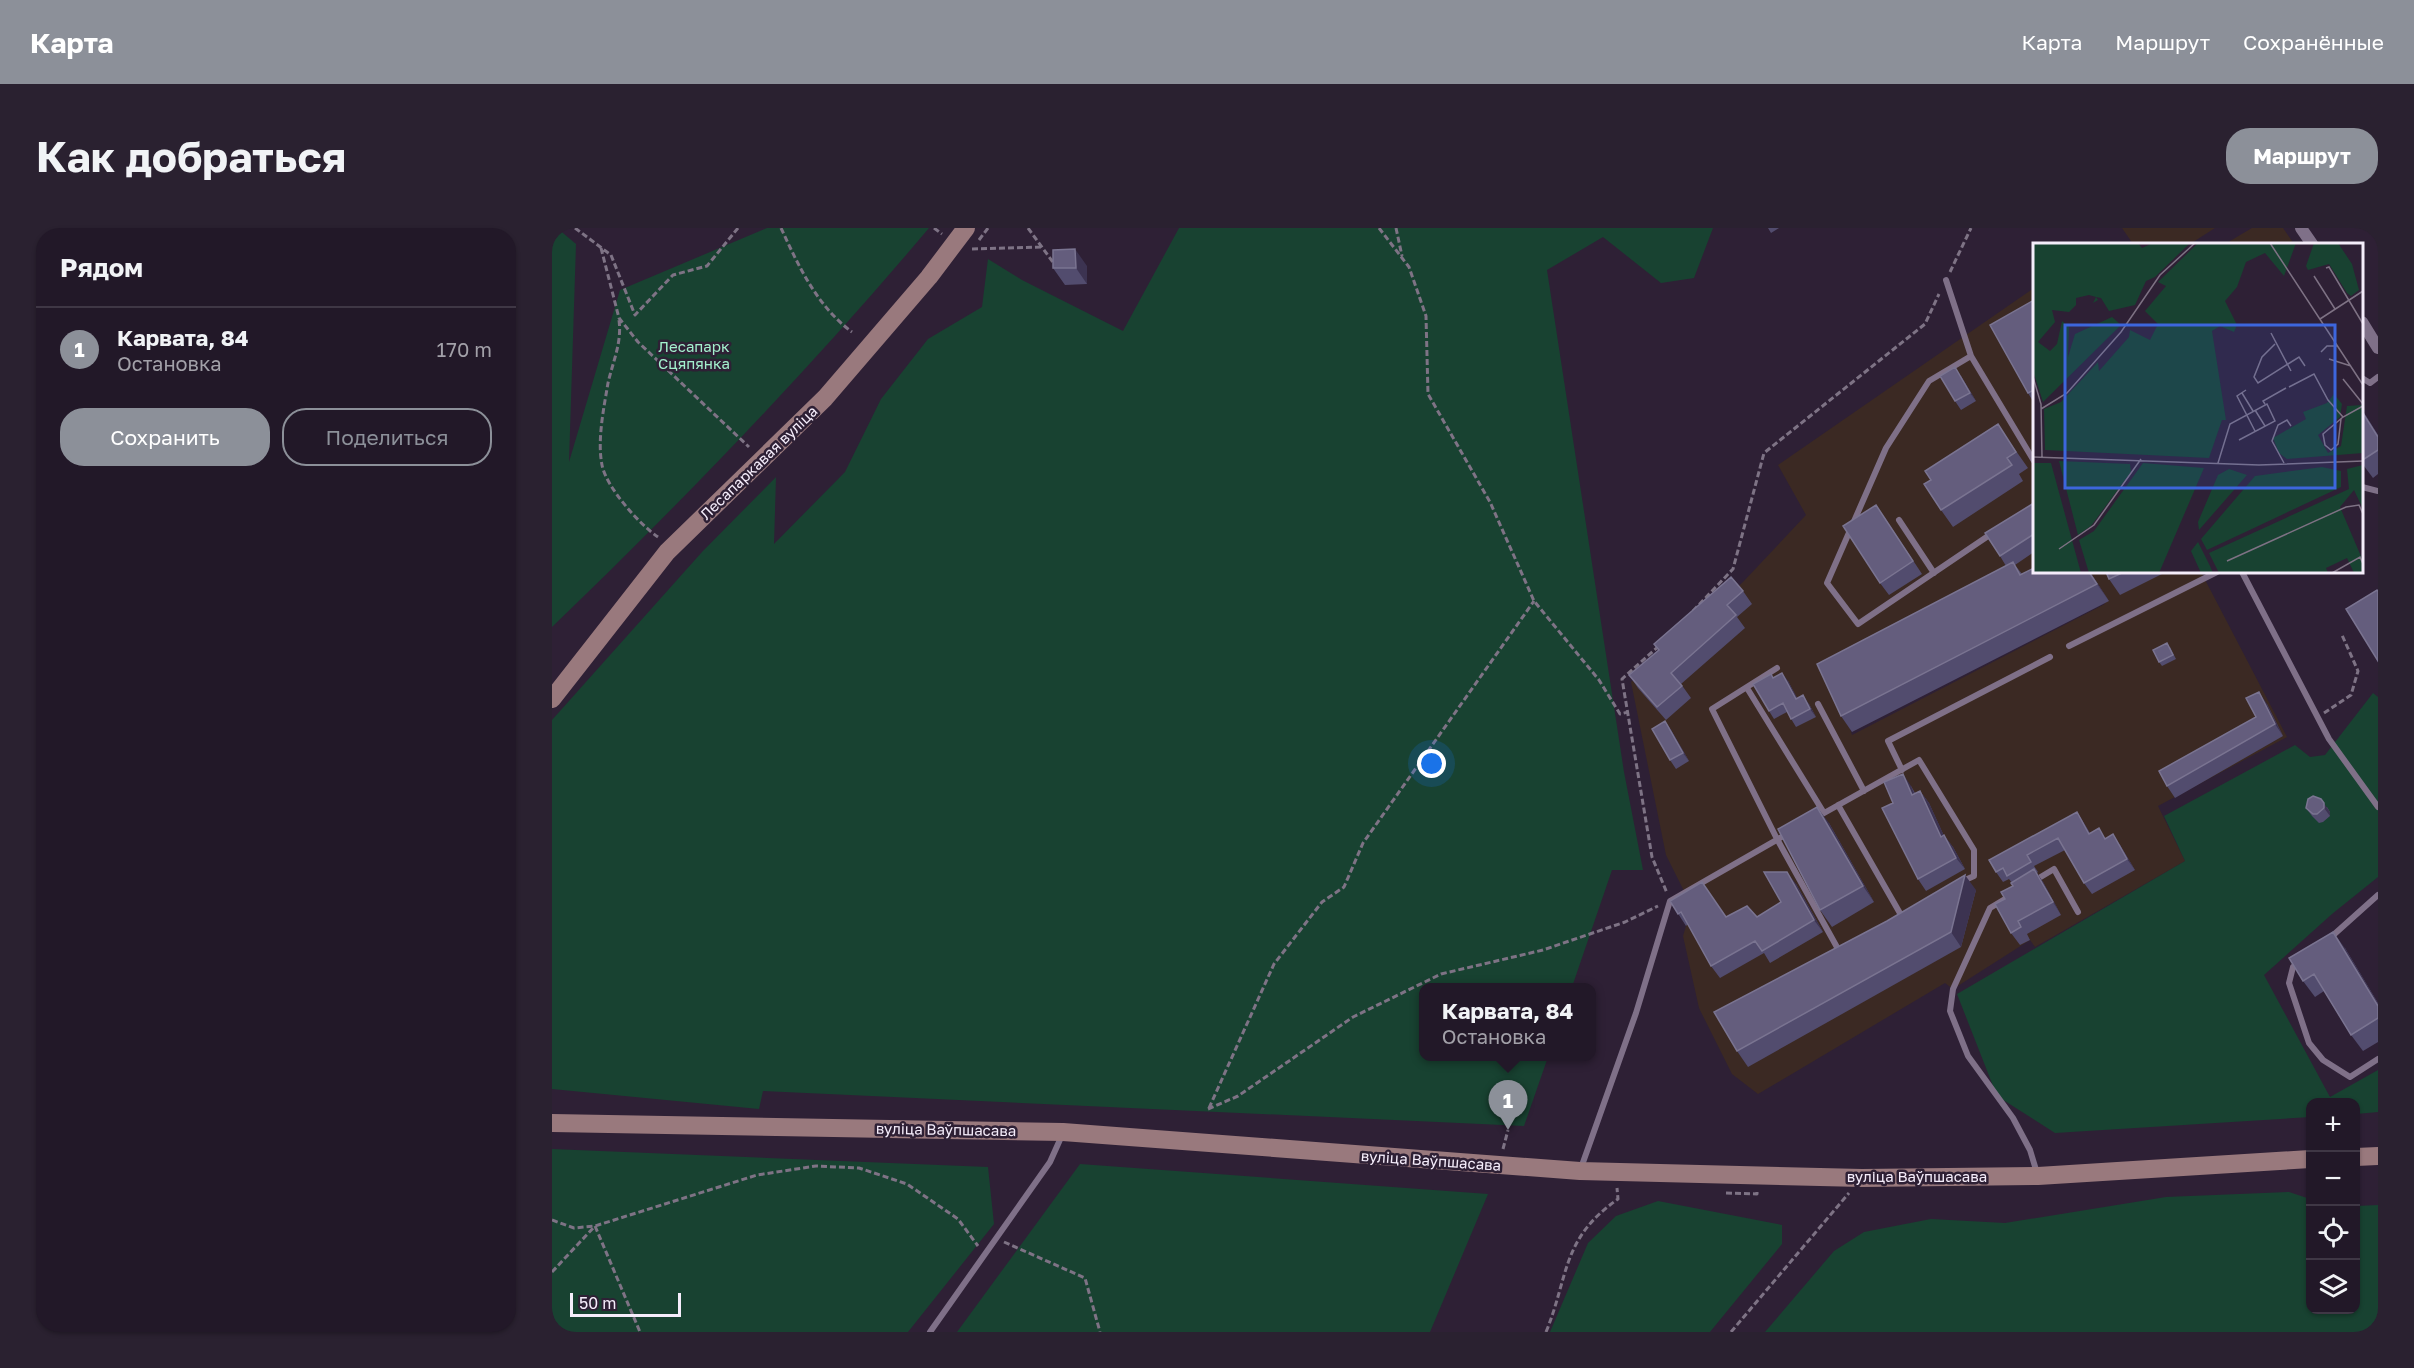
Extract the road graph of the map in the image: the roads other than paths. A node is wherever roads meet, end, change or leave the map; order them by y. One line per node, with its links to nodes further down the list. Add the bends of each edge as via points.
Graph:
1 (966, 228): 22 (main road, Лесапаркавая вуліца, via 825,398 668,552)
2 (2301, 228): 3 (street)
3 (2311, 243)
4 (1946, 280): 7 (lane)
5 (2363, 325): 6 (street)
6 (2378, 348)
7 (1971, 356): 10 (lane); 15 (lane, via 1929,381 1886,448 1827,584 1858,624)
8 (2378, 377): 9 (lane, via 2370,383)
9 (2363, 379)
10 (2033, 459)
11 (2363, 487): 12 (lane)
12 (2378, 491)
13 (1899, 520): 15 (lane)
14 (1998, 530): 15 (lane)
15 (1934, 573)
16 (2215, 573): 18 (lane)
17 (2243, 573): 27 (lane, via 2329,739)
18 (2069, 646)
19 (2050, 657): 24 (lane, via 1888,741)
20 (1777, 668): 21 (lane)
21 (1746, 688): 28 (lane); 31 (lane, via 1712,709)
22 (552, 699)
23 (1818, 704): 25 (lane)
24 (1902, 770): 25 (lane); 33 (lane, via 1919,760 1974,850 1974,876)
25 (1864, 791): 26 (lane)
26 (1838, 805): 28 (lane); 38 (lane)
27 (2378, 807)
28 (1824, 813): 29 (lane)
29 (1805, 823)
30 (1796, 828): 31 (lane)
31 (1778, 839): 42 (lane); 51 (lane, via 1670,901 1636,1013)
32 (2026, 886): 37 (lane, via 2054,869)
33 (1953, 887)
34 (2017, 891): 52 (lane, via 1990,908 1953,989 1950,1011 1968,1056 2031,1150)
35 (2378, 895): 40 (lane)
36 (1911, 909): 38 (lane)
37 (2078, 912)
38 (1901, 915): 39 (lane)
39 (1890, 920)
40 (2326, 941)
41 (1848, 943): 42 (lane)
42 (1838, 949): 44 (lane)
43 (2312, 953): 45 (lane, via 2294,967 2289,983 2309,1043 2323,1060 2350,1077)
44 (1828, 954)
45 (2378, 1059)
46 (552, 1123): 47 (main road, вуліца Ваўпшасава)
47 (1063, 1132): 51 (main road, вуліца Ваўпшасава); 53 (lane, via 1050,1162)
48 (2378, 1156): 49 (main road)
49 (2360, 1157)
50 (2306, 1159): 52 (main road, вуліца Ваўпшасава)
51 (1580, 1171): 52 (main road, вуліца Ваўпшасава, via 1862,1178)
52 (2037, 1176)
53 (930, 1332)

